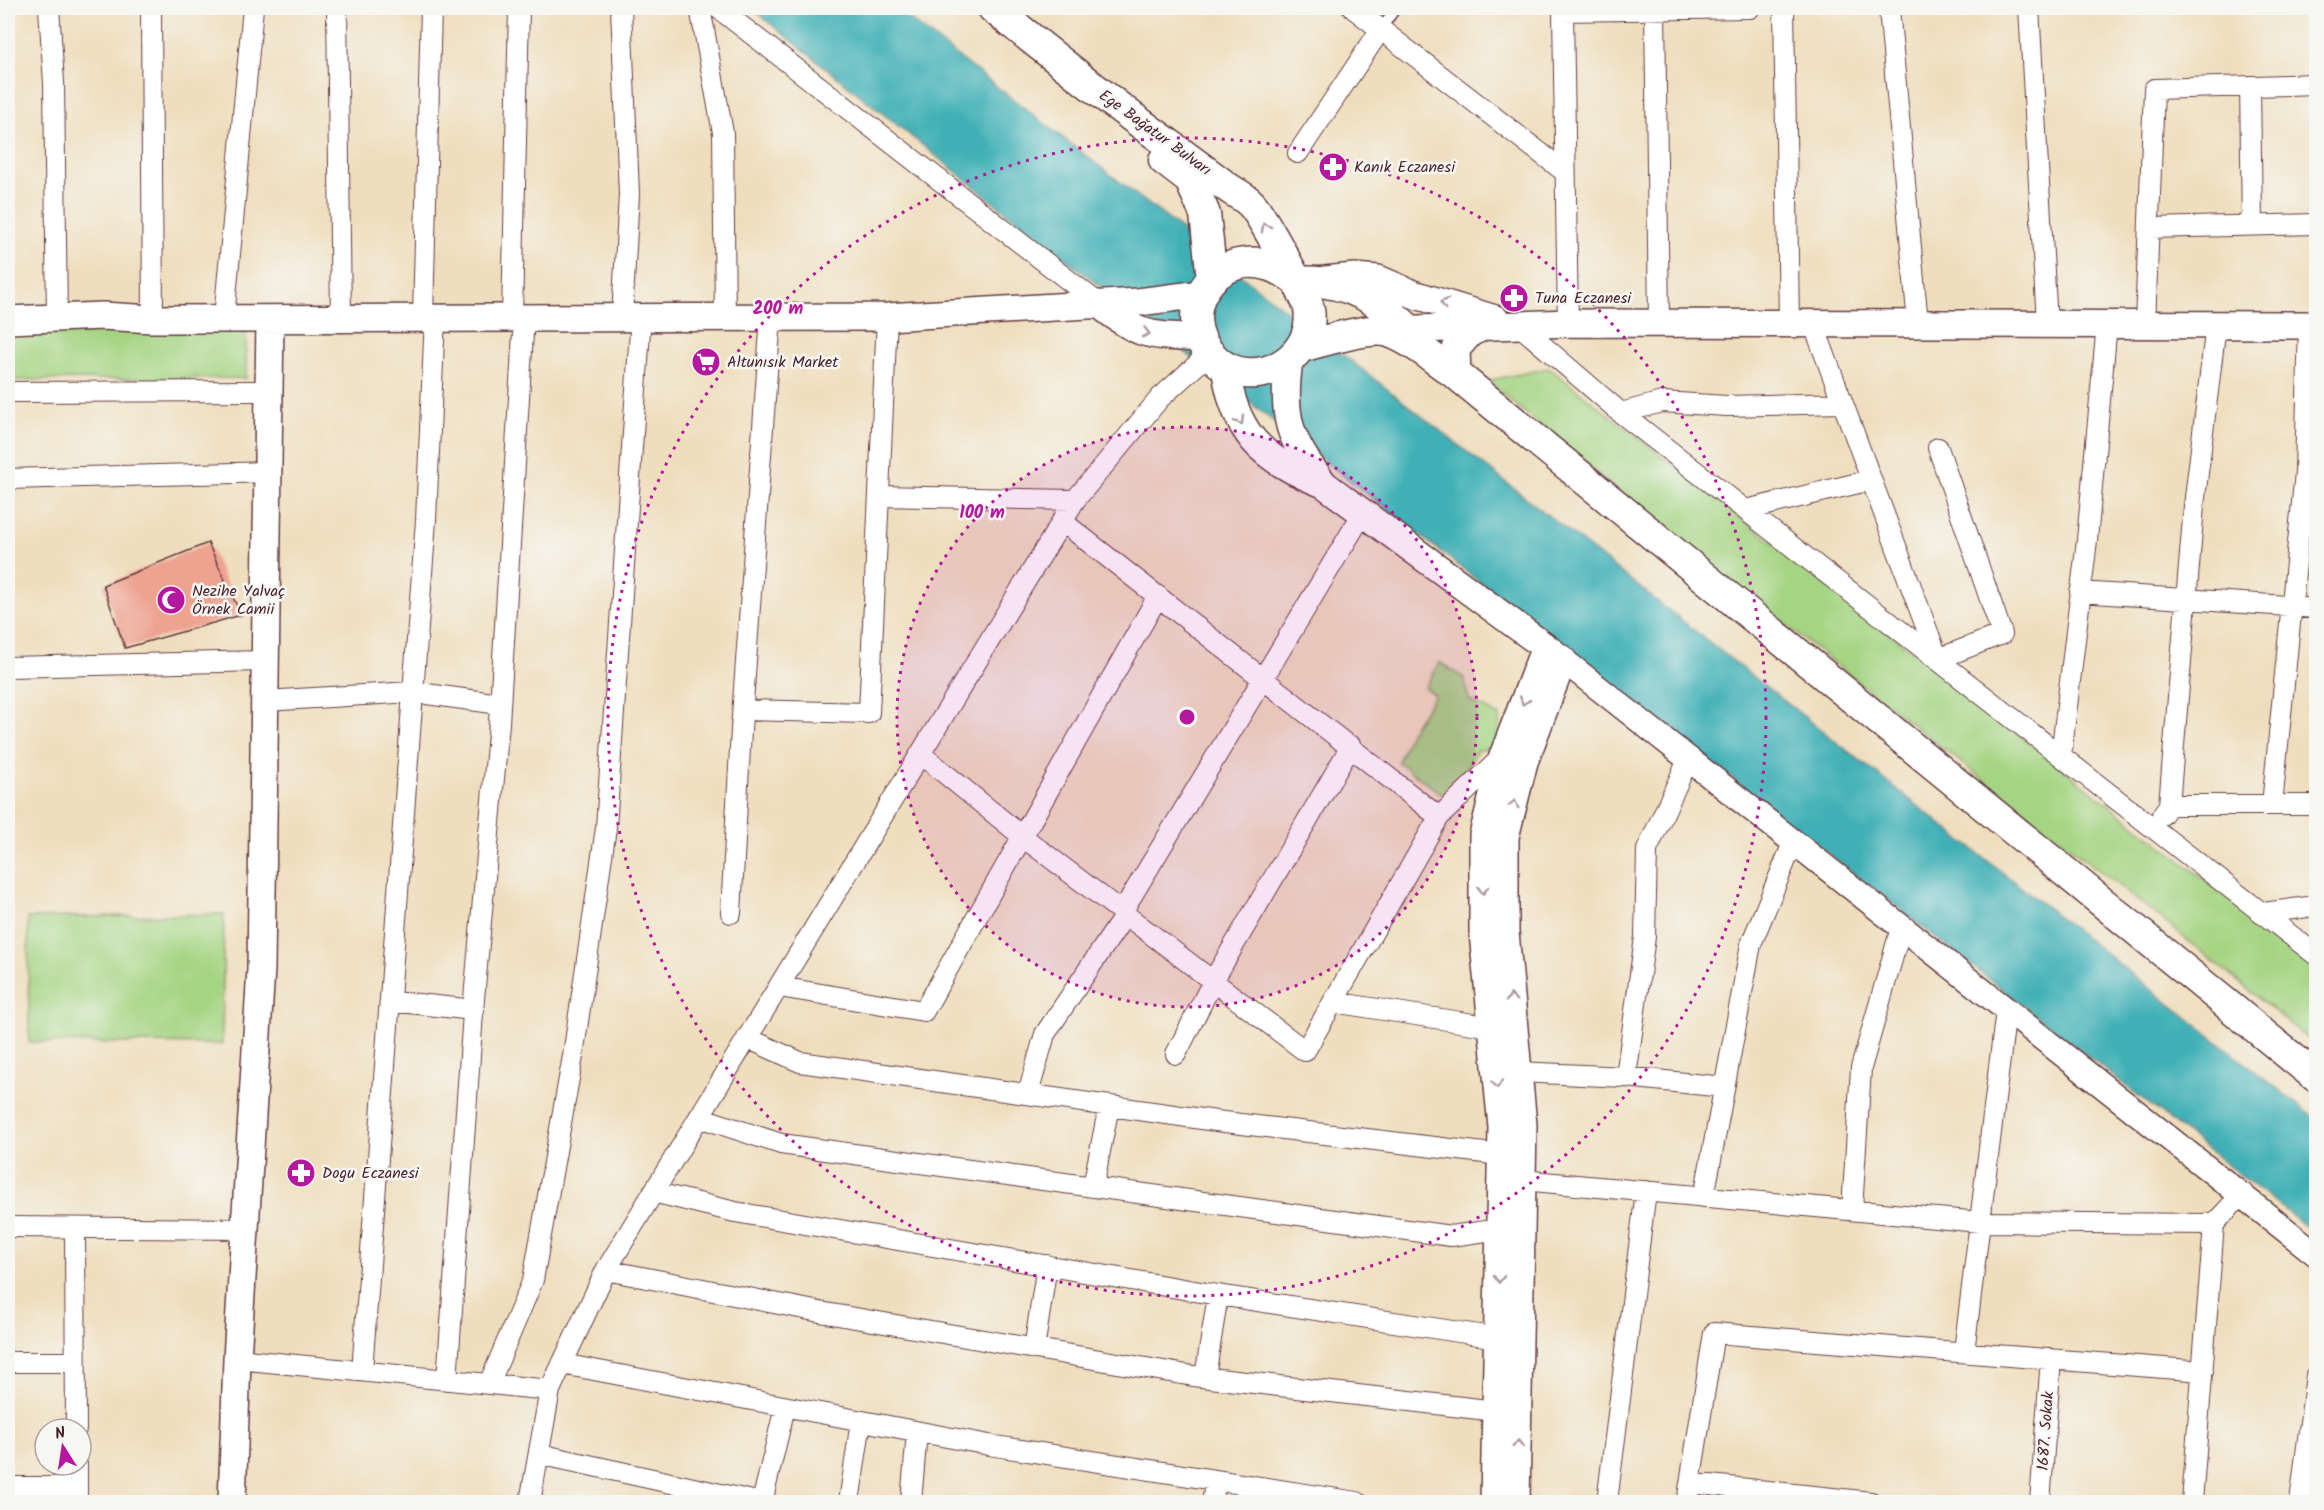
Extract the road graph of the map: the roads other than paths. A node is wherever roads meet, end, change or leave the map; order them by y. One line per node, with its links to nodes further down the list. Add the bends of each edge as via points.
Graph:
1 (49, 8): 36 (street, via 54,83)
2 (151, 8): 39 (street)
3 (253, 8): 37 (street)
4 (337, 8): 30 (street)
5 (431, 8): 31 (street)
6 (519, 8): 32 (street)
7 (621, 8): 33 (street)
8 (700, 8): 38 (street, via 723,133)
9 (718, 8): 29 (street)
10 (968, 8): 28 (main road, Ege Bağatur Bulvarı, via 1190,180 1205,214)
11 (993, 8): 27 (main road, Ege Bağatur Bulvarı, one-way to 11, via 1252,205 1101,94)
12 (1353, 8): 19 (street)
13 (1396, 8): 19 (lane)
14 (1657, 8): 15 (street); 23 (street, via 1563,11); 43 (street)
15 (1750, 8)
16 (1784, 8): 44 (street)
17 (1889, 8): 45 (street)
18 (2029, 8): 46 (street)
19 (1381, 29): 22 (street); 23 (street)
20 (2316, 84): 21 (street)
21 (2250, 86): 25 (street); 26 (street, via 2154,89)
22 (1298, 153)
23 (1565, 172): 42 (street)
24 (2316, 224): 25 (street)
25 (2252, 225): 26 (street)
26 (2149, 228): 48 (street)
27 (1304, 280): 28 (main road, via 1270,264 1243,262 1226,268); 51 (main road, one-way to 27, via 1413,294 1378,279); 53 (main road, via 1357,290 1383,307); 55 (main road, via 1308,329)
28 (1207, 286): 29 (main road); 54 (main road, via 1197,311)
29 (1099, 304): 35 (main road); 54 (main road, one-way to 54, via 1124,325 1145,334)
30 (341, 317): 31 (main road); 40 (main road)
31 (429, 317): 32 (main road); 81 (street, via 426,520)
32 (518, 317): 33 (main road); 83 (street)
33 (632, 317): 38 (main road); 150 (street, via 606,828 573,1056 533,1280)
34 (771, 317): 35 (main road); 38 (main road); 84 (street)
35 (887, 317): 66 (street)
36 (57, 318): 39 (main road); 41 (main road)
37 (224, 318): 39 (main road); 40 (main road)
38 (725, 318)
39 (153, 319)
40 (270, 319): 58 (main road)
41 (8, 320)
42 (1568, 323): 43 (main road); 51 (main road)
43 (1659, 323): 44 (main road)
44 (1801, 323): 45 (main road); 59 (street)
45 (1918, 324): 46 (main road)
46 (2047, 324): 47 (main road)
47 (2107, 324): 48 (main road); 71 (street)
48 (2145, 325): 49 (main road)
49 (2216, 325): 50 (main road); 73 (street)
50 (2312, 325): 74 (street, via 2305,472)
51 (1520, 326): 52 (main road); 60 (street)
52 (1483, 327): 53 (main road); 56 (main road, via 1470,333 1456,349)
53 (1398, 330): 55 (main road, via 1346,335); 56 (main road)
54 (1212, 352): 55 (main road, via 1234,371 1253,374 1272,371); 65 (main road, one-way to 65, via 1239,423 1294,472); 67 (street, via 1160,398)
55 (1295, 354): 65 (main road, via 1284,397 1287,423 1309,466)
56 (1457, 375): 114 (main road)
57 (8, 392): 58 (street)
58 (269, 392): 62 (main road)
59 (1842, 403): 60 (street, via 1727,406 1662,402); 64 (street)
60 (1621, 413): 68 (street)
61 (1938, 448): 77 (street, via 2002,634)
62 (268, 472): 63 (street); 78 (main road)
63 (8, 479)
64 (1871, 480): 68 (street); 77 (street)
65 (1325, 484): 69 (main road)
66 (879, 496): 67 (street); 84 (street, via 868,713)
67 (1076, 501): 70 (street)
68 (1746, 510): 77 (street)
69 (1363, 513): 76 (main road); 80 (street)
70 (1063, 522): 72 (street); 86 (street)
71 (2080, 592): 73 (street); 88 (street)
72 (1158, 596): 80 (street); 95 (street)
73 (2186, 599): 74 (street); 90 (street)
74 (2291, 607): 75 (street); 91 (street)
75 (2316, 608)
76 (1554, 653): 87 (main road, one-way to 87); 89 (street); 112 (main road, one-way to 76, via 1505,932 1505,837)
77 (1938, 659): 88 (street)
78 (265, 661): 79 (street); 82 (main road)
79 (8, 668)
80 (1263, 678): 85 (street); 100 (street)
81 (412, 692): 82 (street); 83 (street); 105 (street)
82 (265, 701): 131 (main road, via 261,969)
83 (500, 704): 107 (street)
84 (743, 710): 99 (street)
85 (1351, 746): 93 (street); 103 (street)
86 (922, 755): 95 (street); 104 (street)
87 (1503, 756): 93 (street); 109 (main road, one-way to 109, via 1483,835 1483,933)
88 (2061, 756): 94 (street)
89 (1688, 760): 96 (street); 113 (street, via 1647,850 1645,937)
90 (2169, 805): 91 (street); 94 (street)
91 (2272, 805): 92 (street)
92 (2316, 805)
93 (1439, 817): 106 (street)
94 (2153, 828): 98 (street)
95 (1023, 837): 100 (street); 104 (street, via 924,1011)
96 (1793, 843): 101 (street); 115 (street, via 1751,944)
97 (2316, 906): 98 (street)
98 (2263, 913): 102 (street)
99 (732, 914)
100 (1123, 914): 103 (street); 116 (street, via 1045,1034)
101 (1901, 928): 108 (street); 126 (street, via 1861,1068)
102 (2316, 955)
103 (1213, 981): 106 (street, via 1305,1050); 111 (street)
104 (779, 987): 110 (street)
105 (390, 1002): 107 (street); 145 (street)
106 (1333, 1002): 109 (street)
107 (474, 1010): 149 (street)
108 (2006, 1010): 124 (street); 127 (street)
109 (1492, 1027): 119 (main road, one-way to 119, via 1502,1126)
110 (747, 1038): 116 (street, via 800,1062); 118 (street)
111 (1176, 1054)
112 (1518, 1072): 113 (street); 120 (main road, via 1523,1125)
113 (1626, 1077): 115 (street)
114 (2316, 1077)
115 (1724, 1087): 125 (street)
116 (1028, 1094): 117 (street)
117 (1109, 1106): 119 (street); 121 (street)
118 (699, 1117): 121 (street, via 781,1144); 123 (street)
119 (1501, 1155): 132 (main road)
120 (1522, 1180): 122 (street); 172 (main road, one-way to 120)
121 (1094, 1186): 132 (street, via 1451,1236)
122 (1646, 1191): 125 (street); 173 (street)
123 (653, 1192): 134 (street, via 735,1212); 135 (street)
124 (2243, 1193): 128 (street); 133 (street)
125 (1704, 1197): 126 (street)
126 (1852, 1210): 127 (street)
127 (1980, 1222): 128 (street); 139 (street)
128 (2214, 1224): 146 (street)
129 (8, 1227): 130 (street)
130 (75, 1228): 131 (street); 143 (street)
131 (245, 1229): 140 (main road)
132 (1500, 1229): 137 (main road, one-way to 137)
133 (2316, 1254)
134 (1047, 1265): 136 (street); 138 (street)
135 (606, 1270): 138 (street); 144 (street)
136 (1218, 1295): 137 (street); 148 (street)
137 (1498, 1338): 153 (main road)
138 (1034, 1349): 148 (street)
139 (1964, 1352): 141 (street); 161 (street, via 1714,1333)
140 (237, 1359): 145 (street); 163 (main road)
141 (2051, 1359): 146 (street); 175 (street, 1687. Sokak)
142 (8, 1362): 143 (street)
143 (74, 1362): 154 (street)
144 (562, 1364): 151 (street); 152 (street)
145 (362, 1371): 149 (street)
146 (2203, 1371): 176 (street)
147 (2316, 1375): 177 (street)
148 (1205, 1377): 153 (street)
149 (447, 1380): 150 (street)
150 (489, 1384): 151 (street)
151 (550, 1390): 157 (street)
152 (785, 1407): 155 (street); 166 (street)
153 (1496, 1411): 171 (main road)
154 (76, 1417)
155 (861, 1421): 156 (street); 167 (street)
156 (917, 1432): 159 (street); 168 (street)
157 (538, 1454): 164 (street); 165 (street)
158 (76, 1477): 162 (street)
159 (1216, 1480): 169 (street); 170 (street)
160 (8, 1487): 162 (street)
161 (1689, 1493): 174 (street)
162 (77, 1495)
163 (232, 1503)
164 (530, 1503)
165 (757, 1503)
166 (762, 1503)
167 (849, 1503)
168 (911, 1503)
169 (1212, 1503)
170 (1357, 1503)
171 (1494, 1503)
172 (1516, 1503)
173 (1607, 1503)
174 (1871, 1503)
175 (2040, 1503)
176 (2192, 1503)
177 (2300, 1503)

